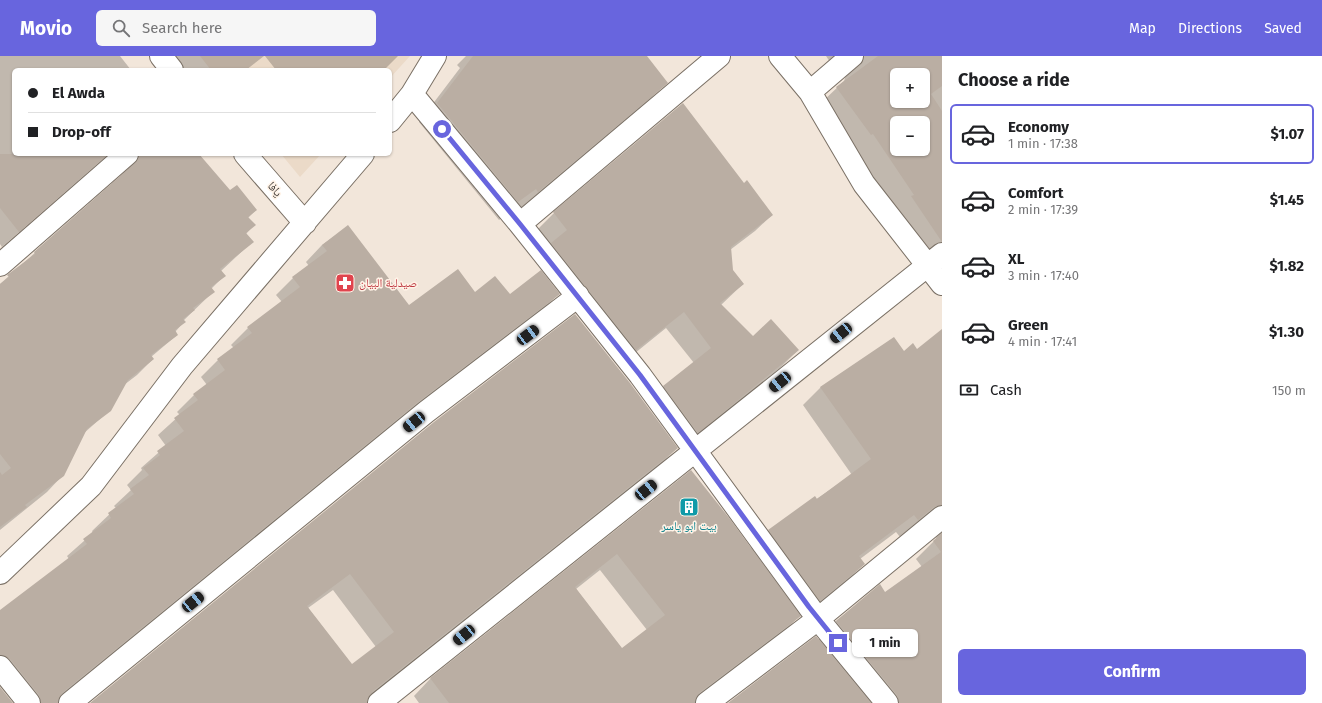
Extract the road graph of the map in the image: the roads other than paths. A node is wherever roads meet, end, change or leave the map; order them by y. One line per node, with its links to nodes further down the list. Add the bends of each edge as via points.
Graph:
1 (161, 56): 6 (street)
2 (435, 56): 8 (street)
3 (719, 56): 14 (street)
4 (780, 56): 7 (street)
5 (852, 56): 7 (street)
6 (170, 68)
7 (810, 92): 15 (street, via 864,184)
8 (412, 94): 9 (street); 14 (street)
9 (392, 119)
10 (125, 156): 16 (street)
11 (246, 156): 13 (street, يافا)
12 (361, 156): 13 (street)
13 (305, 223): 21 (street, via 182,366 91,486)
14 (520, 224): 18 (street)
15 (935, 259): 17 (street); 19 (street)
16 (0, 265)
17 (942, 284)
18 (578, 296): 19 (street); 25 (street, via 426,412)
19 (695, 451): 22 (street); 26 (street)
20 (942, 517): 22 (street)
21 (0, 572)
22 (818, 619): 27 (street); 28 (street)
23 (0, 667): 24 (street)
24 (28, 703)
25 (70, 703)
26 (379, 703)
27 (706, 703)
28 (887, 703)

